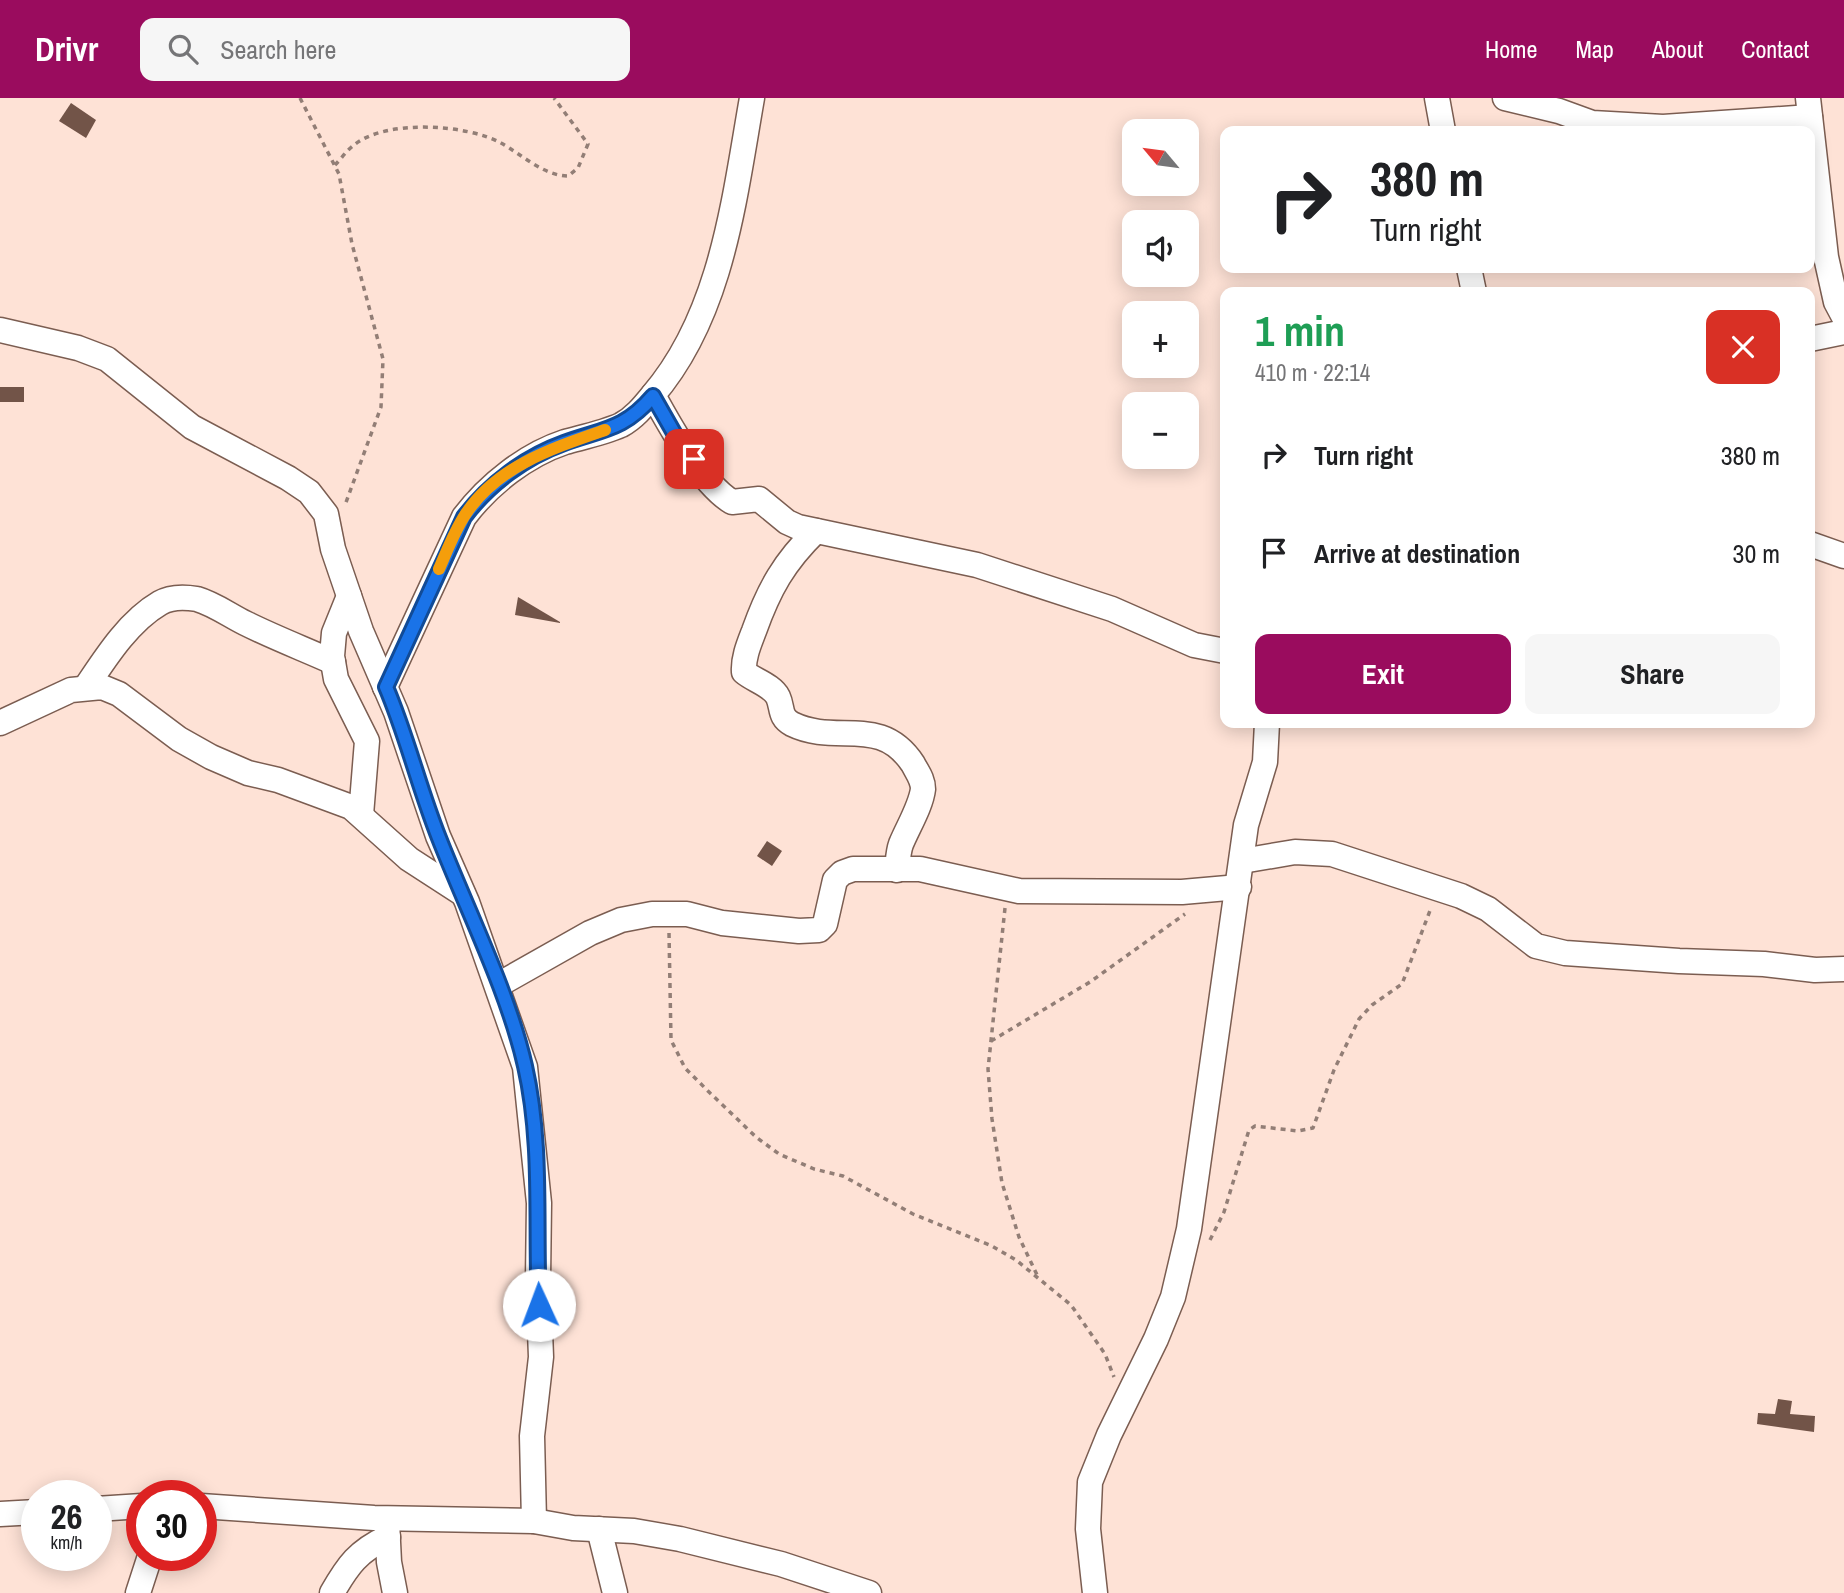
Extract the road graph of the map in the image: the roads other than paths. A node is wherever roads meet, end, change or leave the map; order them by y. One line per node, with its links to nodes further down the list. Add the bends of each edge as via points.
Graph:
1 (752, 98): 15 (street, via 730,226 701,318 669,377)
2 (1437, 98): 5 (street)
3 (1506, 98): 6 (street, via 1592,123)
4 (1809, 108): 7 (street); 8 (street)
5 (1442, 126)
6 (1646, 126)
7 (1672, 126)
8 (1813, 126)
9 (1815, 139): 10 (street)
10 (1834, 236): 11 (street, via 1836,302)
11 (1844, 317)
12 (0, 330): 19 (street, via 107,359 192,427 309,492 326,514)
13 (1844, 332): 14 (street)
14 (1815, 338)
15 (653, 396): 16 (street, via 682,447 723,497 732,502 759,499 787,522); 23 (street, via 622,424 533,457 480,495 464,517)
16 (817, 531): 20 (street, via 977,565 1112,609 1194,645); 28 (street, via 766,594 747,649 744,673 773,691 783,719 789,723 805,730 874,736 901,748 922,780 923,790 900,847)
17 (1815, 546): 18 (street)
18 (1844, 556)
19 (349, 596): 21 (street, via 334,633); 23 (street)
20 (1220, 649)
21 (333, 662): 22 (street, via 214,606 180,597 162,601 143,616); 26 (street, via 336,679 367,741)
22 (86, 687): 24 (street, via 55,695); 26 (street, via 103,687 118,694 211,757 351,807)
23 (386, 687): 30 (street)
24 (0, 723)
25 (1267, 728): 27 (street, via 1265,762)
26 (361, 815): 30 (street, via 410,859)
27 (1242, 861): 29 (street); 31 (street, via 1295,852 1332,854 1488,909 1536,946 1565,953)
28 (897, 870): 29 (street, via 920,869 1007,889 1088,893); 32 (street, via 842,873 835,880 825,924 811,932 722,923 687,914 652,914 590,933)
29 (1239, 887): 45 (street, via 1188,1229 1172,1297 1090,1482 1088,1529)
30 (463, 894): 32 (street)
31 (1844, 969)
32 (498, 985): 36 (street, via 525,1067 539,1203 541,1357 532,1436)
33 (217, 1509): 37 (street)
34 (21, 1513): 35 (street)
35 (0, 1514)
36 (534, 1521): 37 (street); 38 (street)
37 (387, 1528): 41 (street, via 345,1570); 42 (street)
38 (599, 1529): 43 (street); 44 (street, via 680,1539 781,1564)
39 (145, 1571): 40 (street)
40 (138, 1593)
41 (332, 1593)
42 (395, 1593)
43 (615, 1593)
44 (869, 1593)
45 (1095, 1593)

